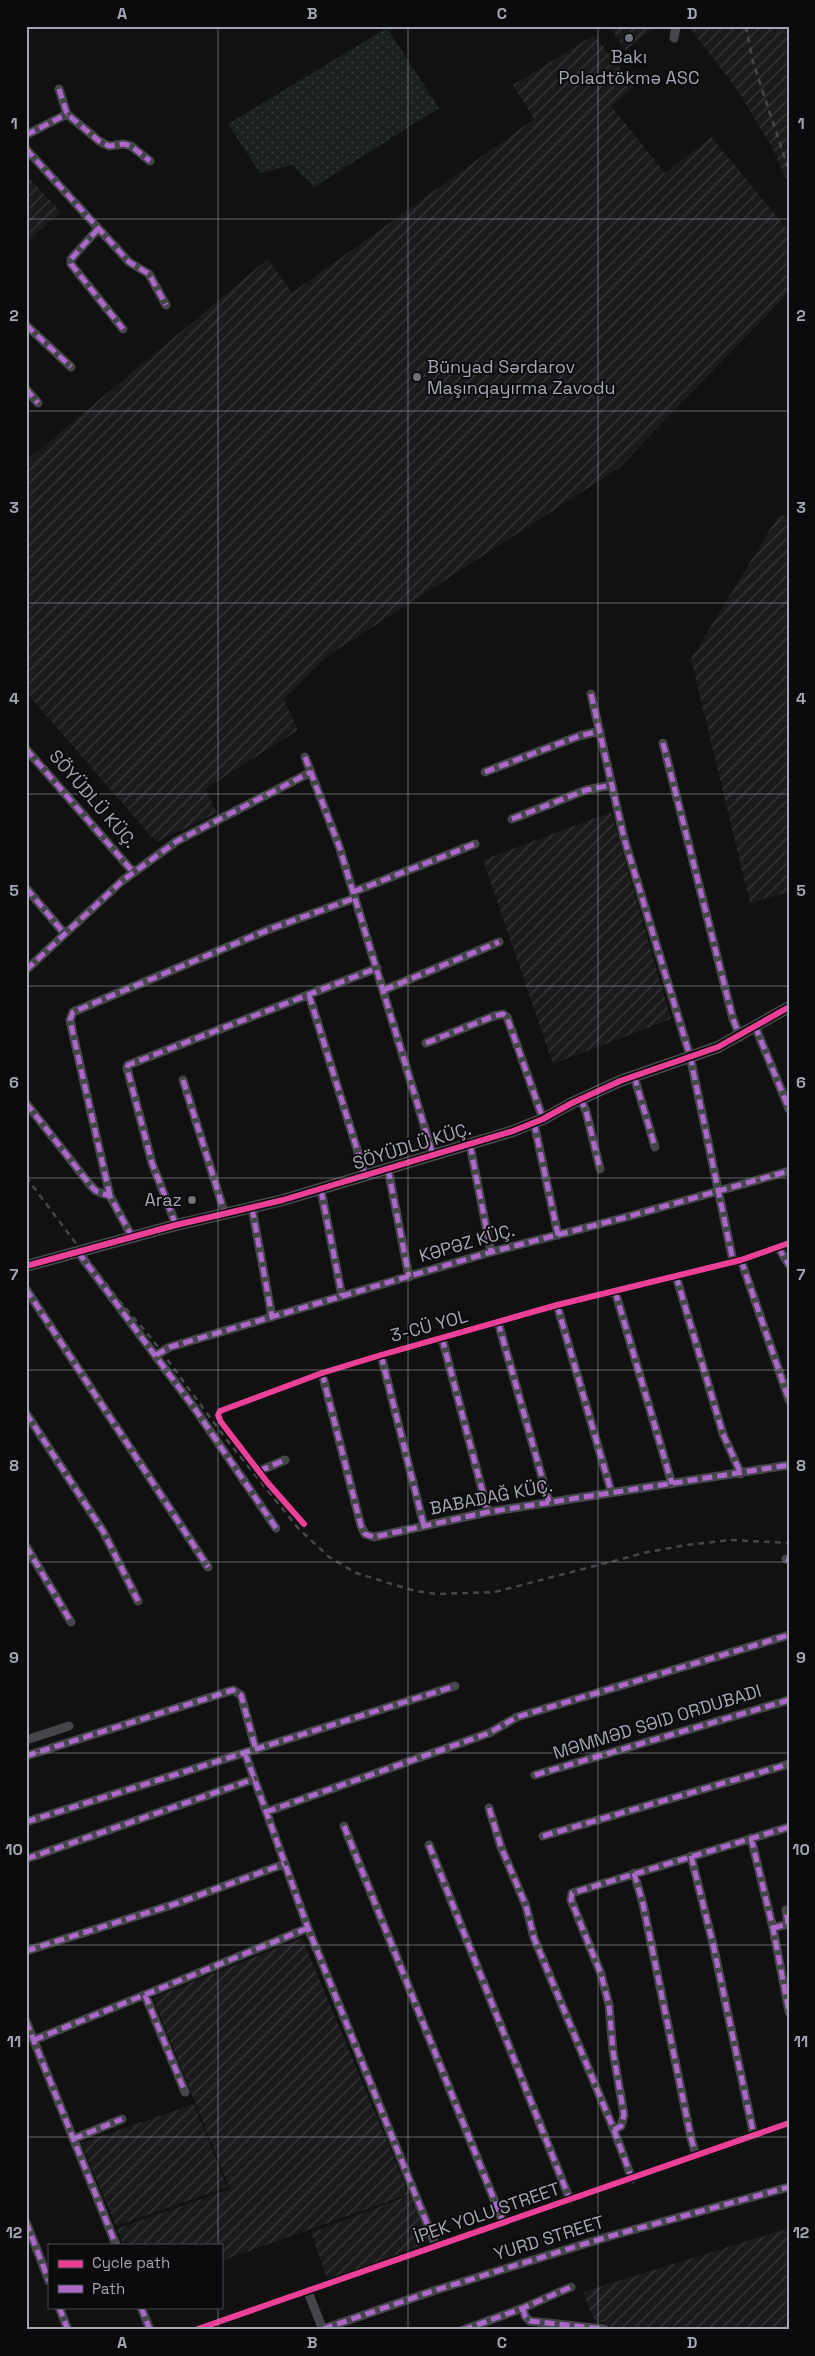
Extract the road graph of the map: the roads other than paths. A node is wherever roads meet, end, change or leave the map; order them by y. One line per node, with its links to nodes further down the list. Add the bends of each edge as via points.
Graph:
1 (676, 26): 2 (street)
2 (674, 38)
3 (59, 89): 4 (street)
4 (67, 114): 5 (street); 7 (street, via 105,145 131,146)
5 (26, 135)
6 (26, 149): 8 (street)
7 (150, 161)
8 (98, 229): 9 (street, via 128,262 149,274); 11 (street, via 71,259 71,264)
9 (166, 305)
10 (26, 326): 12 (street)
11 (123, 329)
12 (71, 367)
13 (26, 389): 14 (street)
14 (38, 403)
15 (591, 694): 16 (street)
16 (600, 731): 21 (street); 22 (street)
17 (663, 743): 36 (street)
18 (26, 749): 25 (street, SÖYÜDLÜ KÜÇ.)
19 (305, 757): 20 (street)
20 (311, 772): 25 (street, SÖYÜDLÜ KÜÇ., via 177,841); 27 (street)
21 (485, 772)
22 (612, 785): 23 (street, via 586,790); 38 (street, via 624,838)
23 (512, 819)
24 (475, 844): 27 (street)
25 (132, 872): 28 (street, SÖYÜDLÜ KÜÇ.)
26 (26, 888): 28 (street)
27 (354, 895): 30 (street); 54 (street, via 73,1012 70,1020 72,1034)
28 (64, 933): 31 (street, SÖYÜDLÜ KÜÇ.)
29 (499, 942): 32 (street)
30 (377, 968): 32 (street); 33 (street)
31 (26, 970)
32 (384, 990): 47 (street)
33 (309, 996): 51 (street); 57 (street, via 128,1065 152,1163)
34 (789, 1007): 35 (street, SÖYÜDLÜ KÜÇ.)
35 (755, 1026): 36 (street, SÖYÜDLÜ KÜÇ.); 43 (street)
36 (740, 1037): 38 (street, SÖYÜDLÜ KÜÇ.)
37 (426, 1044): 44 (street, via 494,1016 502,1014 507,1017)
38 (690, 1056): 39 (street, SÖYÜDLÜ KÜÇ.); 53 (street)
39 (634, 1076): 41 (street, SÖYÜDLÜ KÜÇ.); 46 (street)
40 (183, 1080): 56 (street)
41 (580, 1098): 44 (street, SÖYÜDLÜ KÜÇ.); 49 (street)
42 (26, 1103): 54 (street, via 91,1186)
43 (789, 1110)
44 (538, 1121): 45 (street, SÖYÜDLÜ KÜÇ.); 58 (street)
45 (470, 1145): 47 (street, SÖYÜDLÜ KÜÇ.); 63 (street)
46 (655, 1147)
47 (433, 1155): 48 (street, SÖYÜDLÜ KÜÇ.)
48 (388, 1169): 51 (street, SÖYÜDLÜ KÜÇ.); 68 (street)
49 (600, 1169)
50 (789, 1171): 53 (street, KƏPƏZ KÜÇ.)
51 (365, 1175): 52 (street, SÖYÜDLÜ KÜÇ.)
52 (321, 1190): 55 (street, SÖYÜDLÜ KÜÇ.); 71 (street)
53 (717, 1192): 58 (street, KƏPƏZ KÜÇ.); 64 (street)
54 (110, 1196): 59 (street)
55 (252, 1208): 56 (street, SÖYÜDLÜ KÜÇ.); 73 (street)
56 (225, 1214): 57 (street, SÖYÜDLÜ KÜÇ.)
57 (176, 1225): 59 (street, SÖYÜDLÜ KÜÇ.)
58 (558, 1235): 63 (street, KƏPƏZ KÜÇ.)
59 (132, 1237): 62 (street, SÖYÜDLÜ KÜÇ.)
60 (789, 1243): 61 (street, 3-CÜ YOL)
61 (778, 1247): 64 (street, 3-CÜ YOL); 65 (street)
62 (78, 1252): 66 (street, SÖYÜDLÜ KÜÇ.); 77 (street)
63 (491, 1252): 68 (street, KƏPƏZ KÜÇ.)
64 (737, 1260): 67 (street, 3-CÜ YOL); 79 (street)
65 (789, 1264)
66 (26, 1266)
67 (676, 1276): 70 (street, 3-CÜ YOL); 84 (street, via 723,1434)
68 (409, 1277): 71 (street, KƏPƏZ KÜÇ.)
69 (26, 1289): 93 (street)
70 (615, 1291): 72 (street, 3-CÜ YOL); 85 (street)
71 (342, 1296): 73 (street, KƏPƏZ KÜÇ.)
72 (557, 1305): 74 (street, 3-CÜ YOL); 86 (street)
73 (272, 1317): 77 (street, KƏPƏZ KÜÇ., via 170,1347)
74 (498, 1322): 75 (street, 3-CÜ YOL); 87 (street)
75 (442, 1338): 76 (street, 3-CÜ YOL); 88 (street)
76 (381, 1354): 78 (street, 3-CÜ YOL); 90 (street)
77 (156, 1356): 91 (street)
78 (322, 1373): 83 (street, 3-CÜ YOL, via 218,1413 221,1422); 90 (street, BABADAĞ KÜÇ., via 361,1526 366,1534 374,1537)
79 (789, 1400)
80 (26, 1413): 94 (street, via 103,1531)
81 (285, 1460): 83 (street)
82 (789, 1465): 84 (street, BABADAĞ KÜÇ.)
83 (259, 1471): 89 (street, 3-CÜ YOL)
84 (741, 1474): 85 (street, BABADAĞ KÜÇ.)
85 (672, 1484): 86 (street, BABADAĞ KÜÇ.)
86 (612, 1491): 87 (street, BABADAĞ KÜÇ.)
87 (549, 1502): 88 (street, BABADAĞ KÜÇ.)
88 (488, 1512): 90 (street, BABADAĞ KÜÇ.)
89 (304, 1524)
90 (424, 1526)
91 (276, 1528)
92 (26, 1546): 95 (street)
93 (208, 1567)
94 (138, 1601)
95 (71, 1622)
96 (789, 1635): 108 (street, via 517,1717 489,1733)
97 (455, 1686): 101 (street)
98 (789, 1700): 105 (street, MƏMMƏD SƏID ORDUBADI)
99 (69, 1726): 100 (street)
100 (26, 1740)
101 (256, 1750): 102 (street); 103 (street, via 241,1695 232,1690)
102 (245, 1753): 106 (street); 109 (street)
103 (26, 1756)
104 (789, 1764): 112 (street)
105 (535, 1775)
106 (254, 1779): 108 (street); 116 (street)
107 (490, 1808): 130 (street, via 501,1847 526,1906 534,1938)
108 (266, 1812): 117 (street)
109 (26, 1822)
110 (344, 1826): 138 (street)
111 (789, 1827): 113 (street)
112 (543, 1836)
113 (751, 1838): 115 (street); 121 (street)
114 (429, 1846): 136 (street)
115 (691, 1856): 118 (street); 131 (street)
116 (26, 1859)
117 (284, 1864): 120 (street); 122 (street, via 175,1904)
118 (634, 1873): 130 (street, via 574,1891 570,1896 601,1974 609,2005 624,2115 621,2126); 133 (street)
119 (786, 1910): 121 (street, via 788,1924)
120 (308, 1928): 123 (street); 140 (street)
121 (773, 1928): 124 (street)
122 (26, 1951)
123 (145, 1995): 126 (street); 127 (street)
124 (789, 2012)
125 (26, 2021): 126 (street)
126 (34, 2040): 132 (street)
127 (185, 2092)
128 (122, 2119): 132 (street)
129 (789, 2123): 131 (street, İPEK YOLU STREET)
130 (614, 2130): 134 (street)
131 (754, 2136): 133 (street, İPEK YOLU STREET)
132 (73, 2139): 139 (street)
133 (696, 2155): 134 (street, İPEK YOLU STREET)
134 (632, 2179): 136 (street, İPEK YOLU STREET)
135 (789, 2187): 151 (street, YURD STREET, via 607,2237 433,2291)
136 (570, 2200): 138 (street, İPEK YOLU STREET)
137 (26, 2222): 141 (street)
138 (503, 2222): 140 (street, İPEK YOLU STREET)
139 (116, 2244)
140 (436, 2246): 143 (street, İPEK YOLU STREET)
141 (48, 2277)
142 (571, 2287): 146 (street)
143 (308, 2292): 150 (street, İPEK YOLU STREET); 151 (street)
144 (59, 2308): 148 (street)
145 (141, 2308): 149 (street)
146 (523, 2308): 147 (street, via 530,2321); 152 (street)
147 (604, 2329)
148 (68, 2330)
149 (150, 2330)
150 (196, 2330)
151 (323, 2330)
152 (464, 2330)

